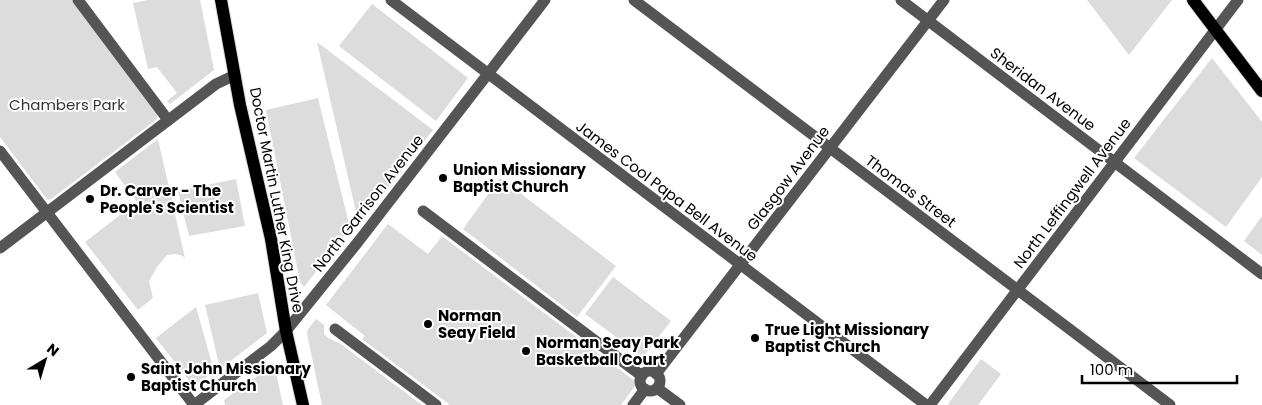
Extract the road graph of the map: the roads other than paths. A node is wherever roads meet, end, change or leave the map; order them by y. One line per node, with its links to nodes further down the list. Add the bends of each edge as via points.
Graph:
1 (78, 0): 15 (street)
2 (221, 0): 13 (main road, Doctor Martin Luther King Drive)
3 (391, 0): 12 (street, James Cool Papa Bell Avenue)
4 (545, 0): 12 (street, North Garrison Avenue)
5 (634, 0): 16 (street, Thomas Street)
6 (901, 0): 10 (street, Sheridan Avenue)
7 (944, 0): 10 (street, Glasgow Avenue)
8 (1193, 0): 11 (main road)
9 (1238, 0): 11 (street, North Leffingwell Avenue)
10 (928, 20): 16 (street, Glasgow Avenue); 18 (street, Sheridan Avenue)
11 (1215, 30): 14 (main road); 18 (street, North Leffingwell Avenue)
12 (488, 74): 22 (street, James Cool Papa Bell Avenue); 26 (street, North Garrison Avenue)
13 (235, 75): 15 (street, via 216,84); 26 (main road, Doctor Martin Luther King Drive, via 271,239)
14 (1262, 91)
15 (168, 120): 20 (street)
16 (830, 148): 22 (street, Glasgow Avenue); 24 (street, Thomas Street)
17 (0, 151): 20 (street)
18 (1115, 162): 23 (street, Sheridan Avenue); 24 (street, North Leffingwell Avenue)
19 (423, 211): 28 (street)
20 (46, 213): 21 (street); 31 (street)
21 (0, 248)
22 (740, 264): 27 (street, Glasgow Avenue); 36 (street, James Cool Papa Bell Avenue)
23 (1262, 274)
24 (1018, 290): 37 (street, North Leffingwell Avenue); 38 (street, Thomas Street)
25 (335, 329): 33 (street)
26 (286, 331): 31 (street, North Garrison Avenue); 32 (main road, Doctor Martin Luther King Drive)
27 (656, 374): 28 (street, via 647,372); 29 (street, via 660,379)
28 (642, 376): 30 (street, via 641,385)
29 (658, 388): 30 (street); 35 (street)
30 (645, 389): 34 (street)
31 (194, 405)
32 (303, 405)
33 (436, 405)
34 (633, 405)
35 (680, 405)
36 (926, 405)
37 (930, 405)
38 (1170, 405)

